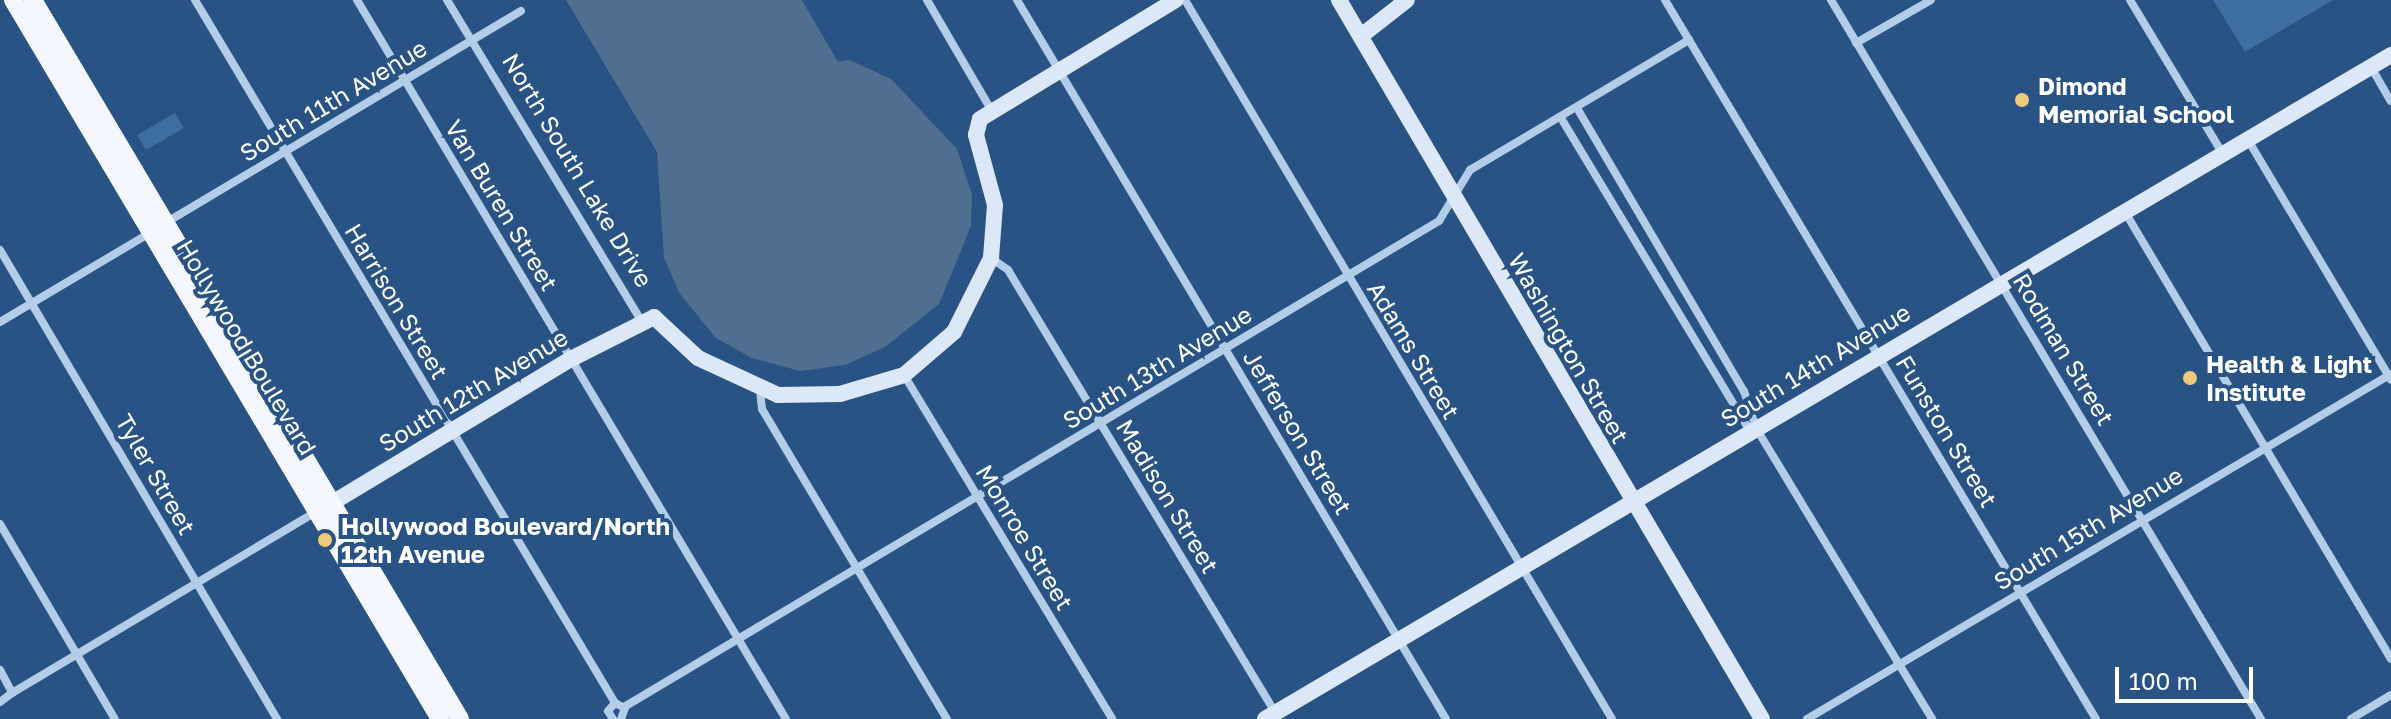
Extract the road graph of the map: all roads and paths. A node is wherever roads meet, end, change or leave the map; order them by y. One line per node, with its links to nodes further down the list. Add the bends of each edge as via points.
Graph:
1 (13, 0): 34 (main road, via 133,199)
2 (33, 0): 34 (main road, Hollywood Boulevard)
3 (195, 0): 30 (street, Harrison Street)
4 (357, 0): 24 (street, Van Buren Street)
5 (447, 0): 19 (street, North South Lake Drive)
6 (927, 0): 26 (street)
7 (1017, 0): 23 (street, Jefferson Street)
8 (1176, 0): 23 (street)
9 (1185, 0): 37 (street, Adams Street)
10 (1339, 0): 17 (street, Washington Street)
11 (1407, 0): 17 (street)
12 (1665, 0): 18 (street, Funston Street)
13 (1831, 0): 20 (street, Rodman Street)
14 (1931, 0): 20 (street)
15 (2130, 0): 31 (street)
16 (521, 11): 19 (street, South 11th Avenue)
17 (1361, 36): 32 (street, Washington Street)
18 (1689, 40): 27 (street, South 13th Avenue); 43 (street, Funston Street)
19 (471, 41): 24 (street, South 11th Avenue); 40 (street, North South Lake Drive)
20 (1856, 43): 38 (street, Rodman Street)
21 (2391, 55): 22 (street, South 14th Avenue)
22 (2371, 67): 25 (street); 29 (street, South 14th Avenue)
23 (1060, 69): 26 (street); 42 (street, Jefferson Street)
24 (405, 81): 30 (street, South 11th Avenue); 44 (street, Van Buren Street)
25 (2391, 101)
26 (990, 108): 36 (street, via 976,135 995,205)
27 (1577, 108): 28 (street, South 13th Avenue); 49 (street, via 1744,391)
28 (1561, 118): 32 (street, South 13th Avenue, via 1470,170); 49 (street, via 1747,426)
29 (2248, 140): 31 (street, South 14th Avenue); 46 (street)
30 (284, 152): 34 (street, South 11th Avenue); 50 (street, Harrison Street)
31 (2223, 154): 33 (street, South 14th Avenue)
32 (1455, 195): 37 (street, South 13th Avenue, via 1439,221); 53 (street, Washington Street)
33 (2125, 212): 38 (street, South 14th Avenue); 51 (street)
34 (158, 228): 39 (street, South 11th Avenue); 54 (main road, Hollywood Boulevard); 54 (main road, Hollywood Boulevard, via 194,271)
35 (0, 250): 39 (street, Tyler Street)
36 (991, 258): 45 (street, via 954,332); 48 (street, Madison Street, via 1008,270)
37 (1347, 276): 42 (street, South 13th Avenue); 57 (street, Adams Street)
38 (2001, 284): 43 (street, South 14th Avenue); 55 (street, Rodman Street)
39 (32, 303): 41 (street, South 11th Avenue); 59 (street, Tyler Street)
40 (641, 320): 44 (street, South 12th Avenue); 47 (street, North South Lake Drive, via 654,317 698,358)
41 (0, 322)
42 (1225, 350): 48 (street, South 13th Avenue); 62 (street, Jefferson Street)
43 (1879, 356): 49 (street, South 14th Avenue); 60 (street, Funston Street)
44 (571, 359): 50 (street, South 12th Avenue); 61 (street, Van Buren Street)
45 (904, 375): 47 (street, North South Lake Drive, via 817,398); 52 (street, Monroe Street)
46 (2390, 377): 51 (street, South 15th Avenue)
47 (760, 390): 58 (street, via 762,409)
48 (1101, 424): 52 (street, South 13th Avenue); 72 (street, Madison Street)
49 (1756, 428): 53 (street, South 14th Avenue); 65 (street)
50 (451, 430): 54 (street, South 12th Avenue); 70 (street, Harrison Street)
51 (2265, 446): 55 (street, South 15th Avenue); 64 (street)
52 (977, 497): 58 (street, South 13th Avenue); 80 (street, Monroe Street)
53 (1631, 501): 57 (street, South 14th Avenue); 83 (street, Washington Street)
54 (324, 507): 59 (street); 75 (main road, Hollywood Boulevard); 76 (main road, Hollywood Boulevard)
55 (2143, 519): 60 (street, South 15th Avenue); 87 (street, Rodman Street)
56 (0, 524): 63 (street)
57 (1520, 566): 62 (street, South 14th Avenue); 82 (street, Adams Street)
58 (857, 568): 61 (street, South 13th Avenue); 79 (street)
59 (196, 582): 63 (street); 74 (street, Tyler Street)
60 (2020, 592): 65 (street, South 15th Avenue); 86 (street, Funston Street)
61 (738, 638): 70 (street, South 13th Avenue); 78 (street, Van Buren Street)
62 (1398, 639): 72 (street, South 14th Avenue); 81 (street, Jefferson Street)
63 (77, 655): 67 (street); 73 (street)
64 (2391, 659)
65 (1899, 664): 84 (street, South 15th Avenue); 85 (street)
66 (0, 670): 67 (street)
67 (12, 693): 69 (street)
68 (2391, 695): 88 (street)
69 (0, 702)
70 (620, 705): 71 (street); 77 (street)
71 (608, 717)
72 (1273, 717)
73 (115, 719)
74 (277, 719)
75 (440, 719)
76 (460, 719)
77 (622, 719)
78 (786, 719)
79 (947, 719)
80 (1112, 719)
81 (1446, 719)
82 (1612, 719)
83 (1762, 719)
84 (1807, 719)
85 (1932, 719)
86 (2096, 719)
87 (2261, 719)
88 (2351, 719)

